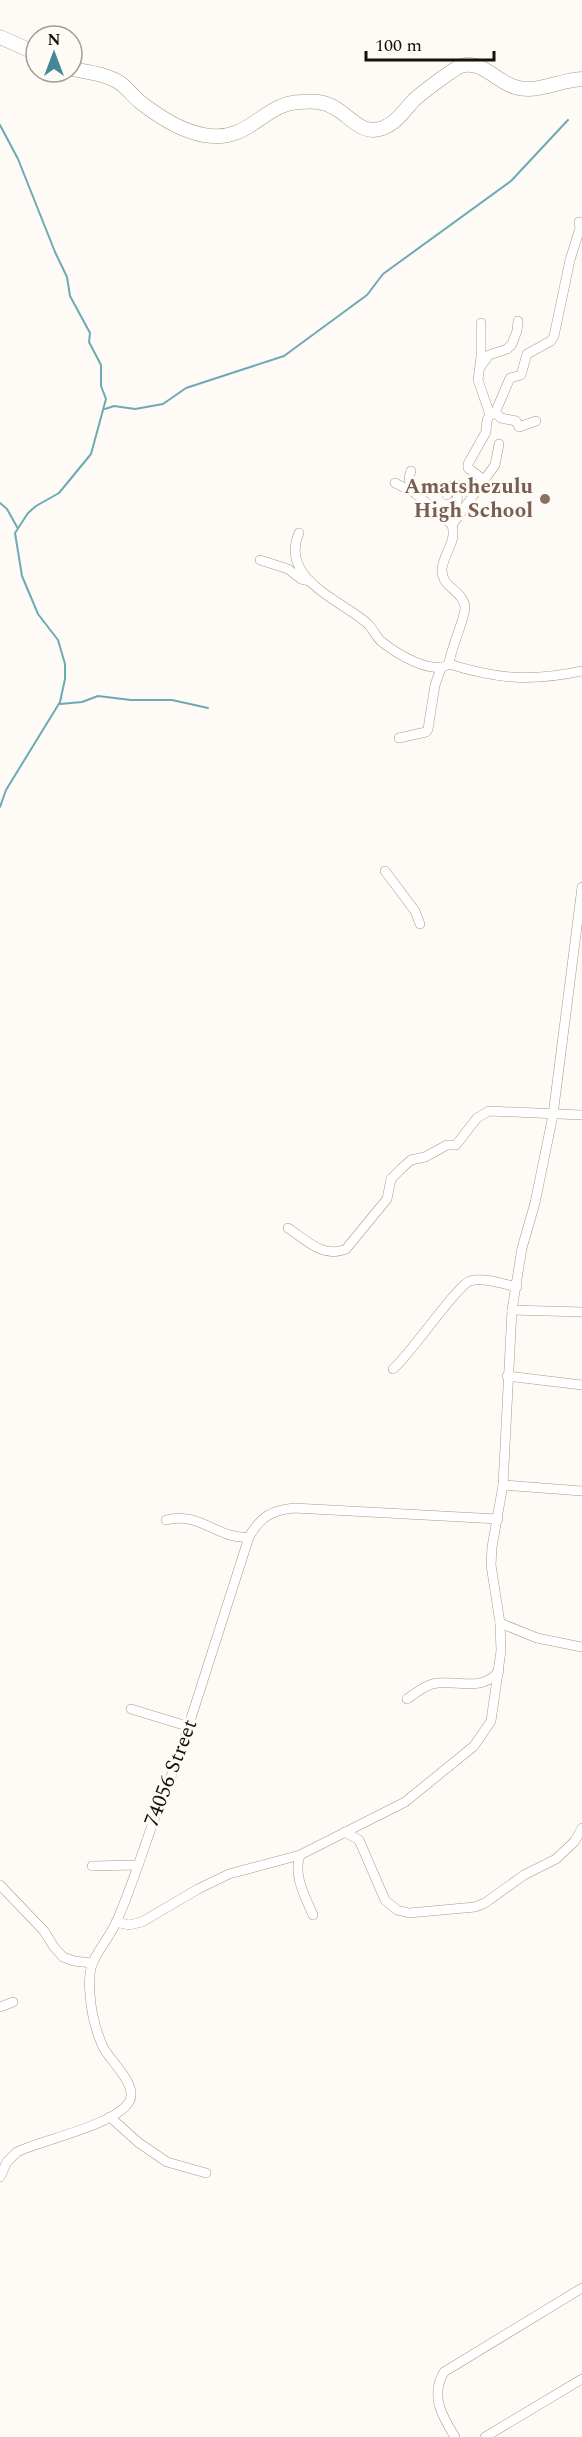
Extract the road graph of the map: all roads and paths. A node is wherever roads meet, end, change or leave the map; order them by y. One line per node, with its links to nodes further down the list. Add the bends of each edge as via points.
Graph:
1 (0, 37): 2 (street)
2 (24, 48)
3 (84, 72): 4 (street, via 121,83 146,106 182,128 220,137 242,132 273,111 296,102 319,101 358,125 376,130 392,123 415,99 461,66 478,66 502,82 529,89)
4 (582, 79)
5 (579, 222): 11 (street, via 554,336 527,354 521,375 510,378)
6 (518, 321): 9 (street, via 512,344 507,350)
7 (481, 323): 8 (street)
8 (481, 342): 9 (street); 10 (street)
9 (491, 354): 10 (street)
10 (478, 371): 11 (street, via 479,389)
11 (493, 414): 12 (street, via 516,422 519,427); 15 (street, via 468,464)
12 (536, 421)
13 (499, 444): 15 (street, via 495,465)
14 (411, 471): 17 (street, via 410,484)
15 (484, 480): 19 (street)
16 (395, 483): 17 (street)
17 (416, 493): 19 (street)
18 (447, 495): 19 (street, via 452,488 458,488)
19 (451, 523): 23 (street, via 454,533 442,569 445,583 461,597 465,608)
20 (298, 533): 22 (street, via 293,551)
21 (260, 561): 22 (street)
22 (310, 581): 23 (street, via 369,625 384,644 424,667)
23 (445, 666): 24 (street, via 521,679); 25 (street, via 435,685 428,729)
24 (582, 671)
25 (399, 738)
26 (385, 871): 29 (street)
27 (582, 888): 28 (street)
28 (581, 904): 30 (street)
29 (420, 924)
30 (571, 980): 31 (street); 32 (street)
31 (582, 981)
32 (553, 1114): 33 (street); 34 (street, via 489,1111 477,1118 456,1145 411,1160 391,1179 387,1199 346,1249 337,1253 325,1252); 35 (street, via 522,1248)
33 (582, 1115)
34 (288, 1228)
35 (517, 1287): 36 (street); 38 (street, via 475,1280 462,1285)
36 (513, 1310): 37 (street); 39 (street)
37 (582, 1312)
38 (393, 1369)
39 (507, 1376): 40 (street); 41 (street)
40 (582, 1384)
41 (503, 1485): 42 (street); 43 (street)
42 (582, 1491)
43 (498, 1519): 45 (street, 74056 Street, via 280,1509 263,1517); 46 (street, via 491,1565)
44 (166, 1520): 45 (street, via 189,1518 233,1536)
45 (249, 1537): 51 (street, 74056 Street)
46 (500, 1623): 47 (street, via 537,1638); 48 (street)
47 (582, 1647)
48 (499, 1671): 49 (street, via 482,1683 430,1685); 53 (street, via 491,1721 474,1746 405,1802)
49 (407, 1699)
50 (131, 1709): 51 (street)
51 (190, 1727): 55 (street, 74056 Street)
52 (582, 1828): 53 (street, via 556,1859 524,1875 485,1903 409,1913 397,1910 385,1900 359,1840)
53 (345, 1832): 54 (street)
54 (300, 1855): 58 (street, via 297,1871); 59 (street, via 229,1874 136,1925)
55 (137, 1865): 56 (street); 59 (street, 74056 Street)
56 (92, 1866)
57 (0, 1885): 60 (street, via 63,1957)
58 (313, 1915)
59 (116, 1922): 60 (street, 74056 Street)
60 (92, 1963): 63 (street, 74056 Street, via 90,1996 97,2031 104,2050 126,2079 131,2096 122,2110)
61 (13, 2002): 62 (street)
62 (0, 2007)
63 (110, 2117): 64 (street, via 166,2162); 65 (street, 74056 Street, via 17,2152)
64 (206, 2173)
65 (0, 2178)
66 (582, 2288): 68 (street, via 444,2372 438,2405)
67 (582, 2379): 69 (street)
68 (455, 2437)
69 (485, 2437)

